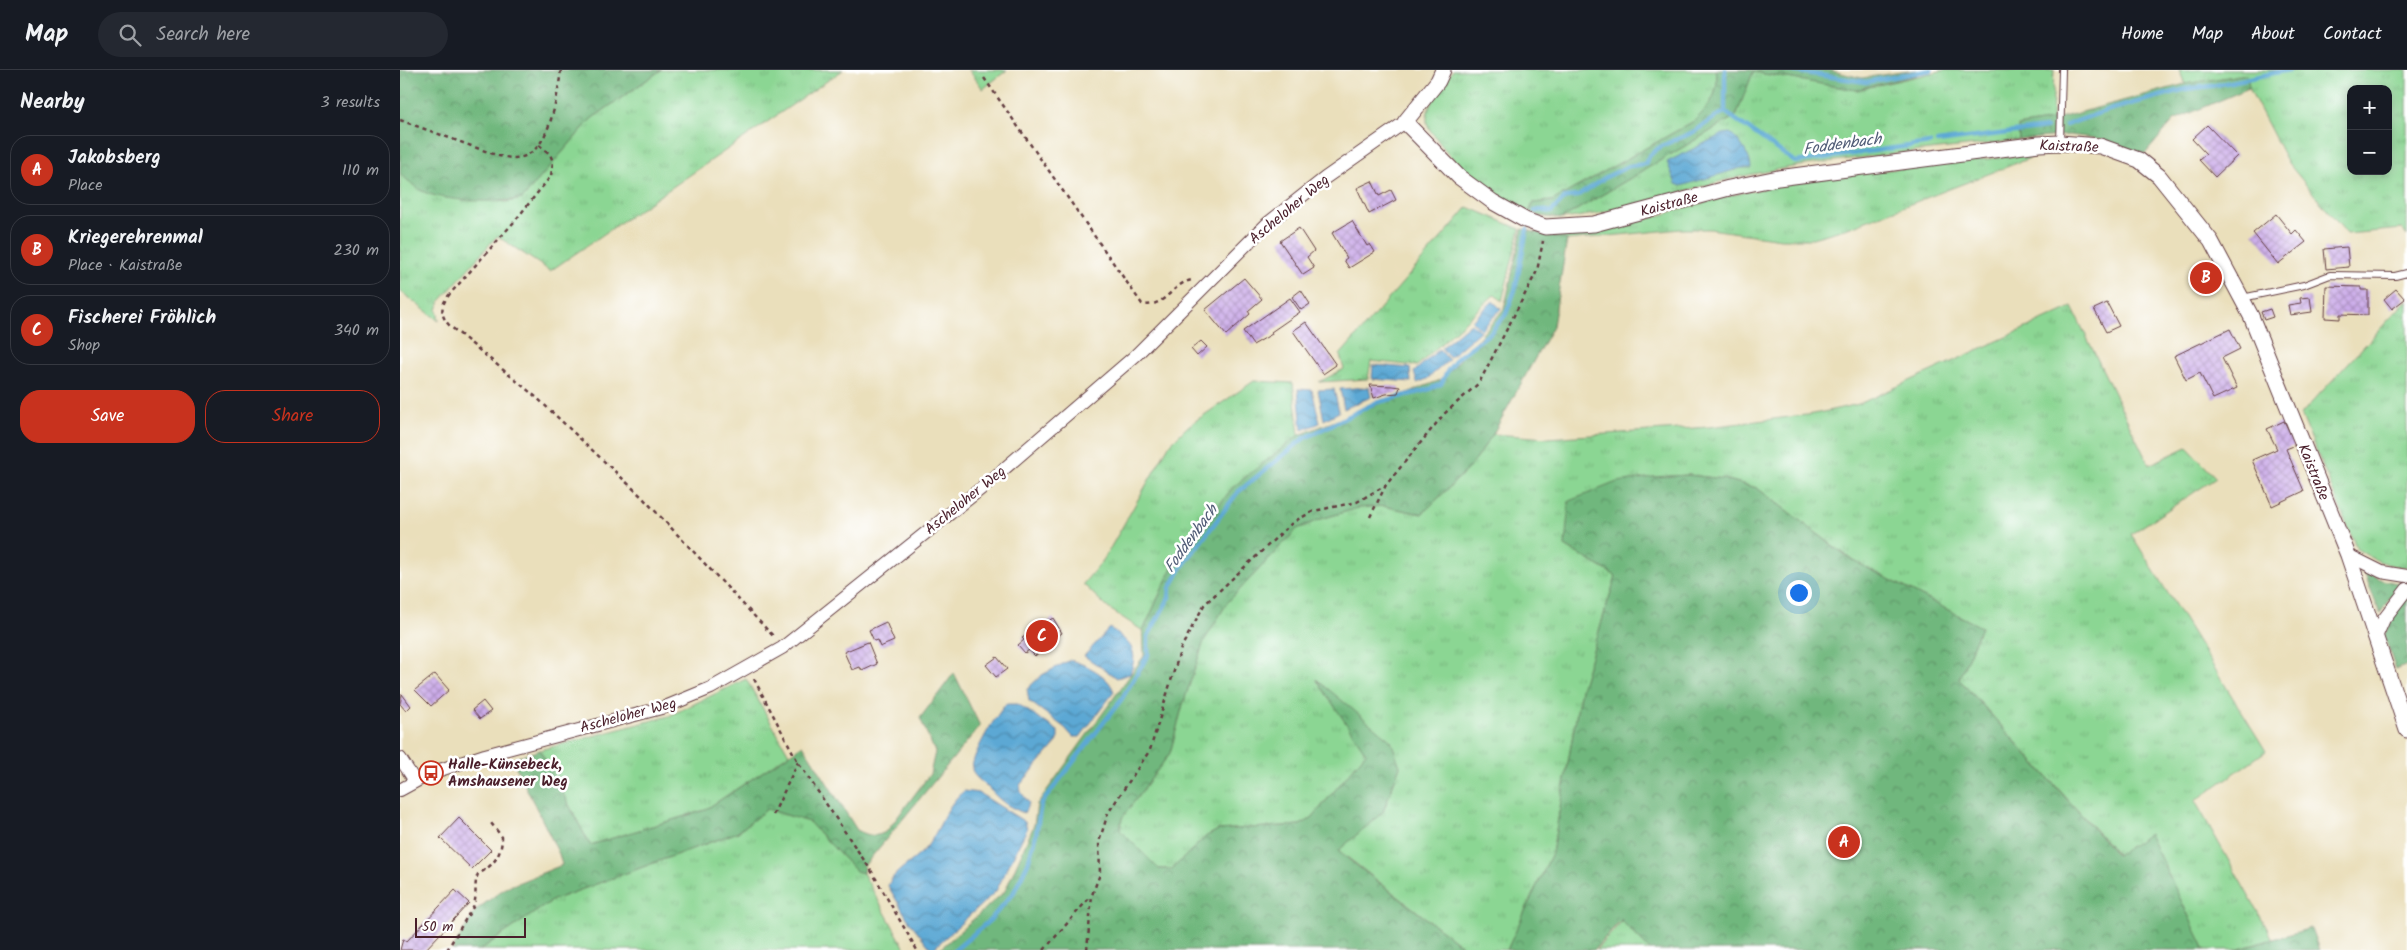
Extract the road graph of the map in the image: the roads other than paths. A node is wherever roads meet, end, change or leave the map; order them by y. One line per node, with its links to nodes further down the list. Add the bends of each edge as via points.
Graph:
1 (1443, 70): 3 (street, Ascheloher Weg, via 1438,82)
2 (2062, 70): 4 (lane)
3 (1405, 122): 4 (street, Kaistraße, via 1459,176 1493,202 1545,227 1594,224 1778,178); 13 (street, Ascheloher Weg, via 1268,223 1135,356 1053,428 782,648 711,688 665,707 485,754)
4 (2060, 143): 6 (street, Kaistraße, via 2100,146 2121,152 2139,160 2159,176 2211,241)
5 (2407, 273): 6 (lane, via 2395,276 2330,275)
6 (2242, 298): 7 (street, Kaistraße)
7 (2348, 555): 8 (street, via 2382,572); 10 (street, Kaistraße)
8 (2407, 576)
9 (2407, 589): 10 (street, via 2388,613)
10 (2376, 637): 11 (street, Kaistraße)
11 (2407, 730)
12 (400, 758): 13 (street)
13 (415, 781): 14 (street, Ascheloher Weg)
14 (400, 790)

